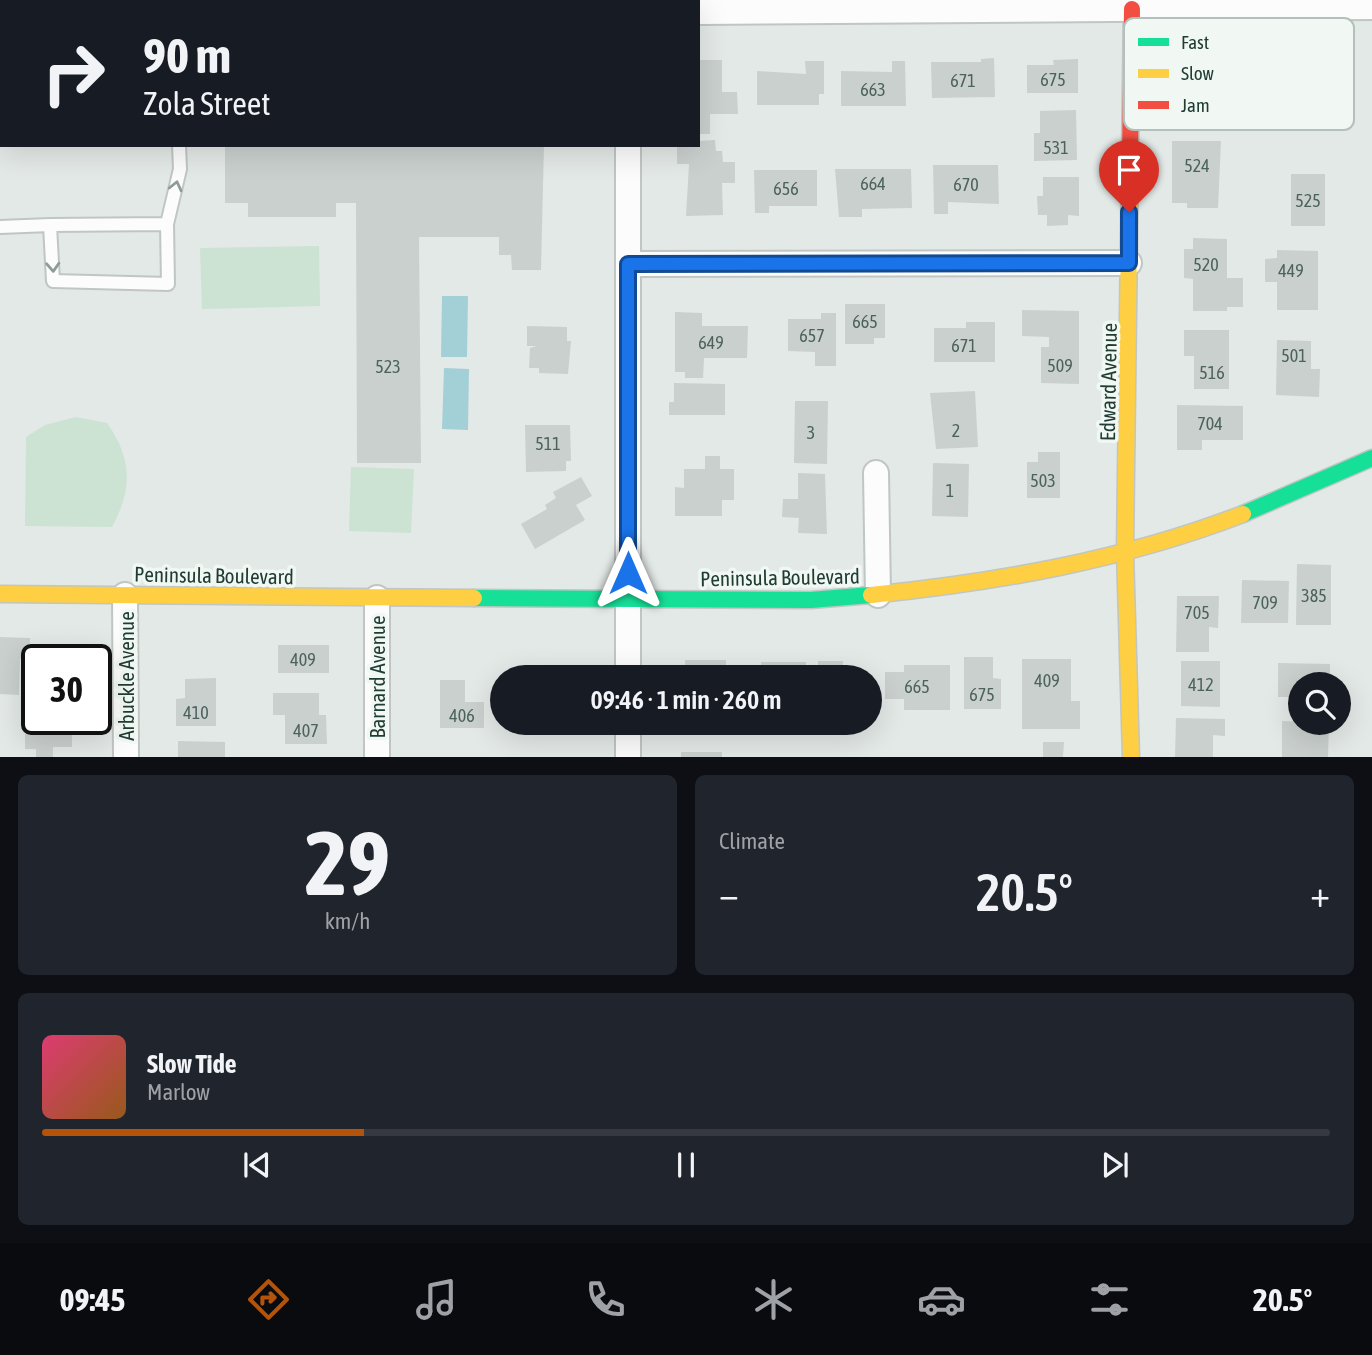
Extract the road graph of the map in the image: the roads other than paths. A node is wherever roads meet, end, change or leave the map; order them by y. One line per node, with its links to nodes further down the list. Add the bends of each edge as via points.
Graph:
1 (1131, 4): 2 (street); 4 (street)
2 (1309, 4): 5 (street)
3 (877, 5): 4 (street); 6 (street)
4 (1056, 5)
5 (1372, 7)
6 (700, 12)
7 (1130, 130): 13 (main road, Edward Avenue)
8 (179, 147): 10 (lane, one-way to 8, via 180,169)
9 (628, 147): 14 (street)
10 (167, 224): 11 (lane); 11 (lane, one-way to 10, via 53,281 168,284)
11 (50, 225): 12 (lane)
12 (0, 227)
13 (1129, 263): 14 (street); 17 (main road, Edward Avenue)
14 (628, 264): 22 (street)
15 (1372, 458): 17 (main road, Peninsula Boulevard, via 1188,534)
16 (876, 473): 20 (street)
17 (1125, 552): 20 (main road, Peninsula Boulevard, via 1001,579); 28 (main road, Edward Avenue)
18 (0, 594): 19 (main road, Peninsula Boulevard)
19 (125, 595): 21 (main road, Peninsula Boulevard); 25 (street, Arbuckle Avenue)
20 (878, 595): 22 (main road, Peninsula Boulevard, via 811,600)
21 (377, 598): 22 (main road, Peninsula Boulevard); 26 (street, Barnard Avenue)
22 (628, 600): 23 (street)
23 (628, 665)
24 (628, 735): 27 (street)
25 (126, 757)
26 (377, 757)
27 (628, 757)
28 (1131, 757)

